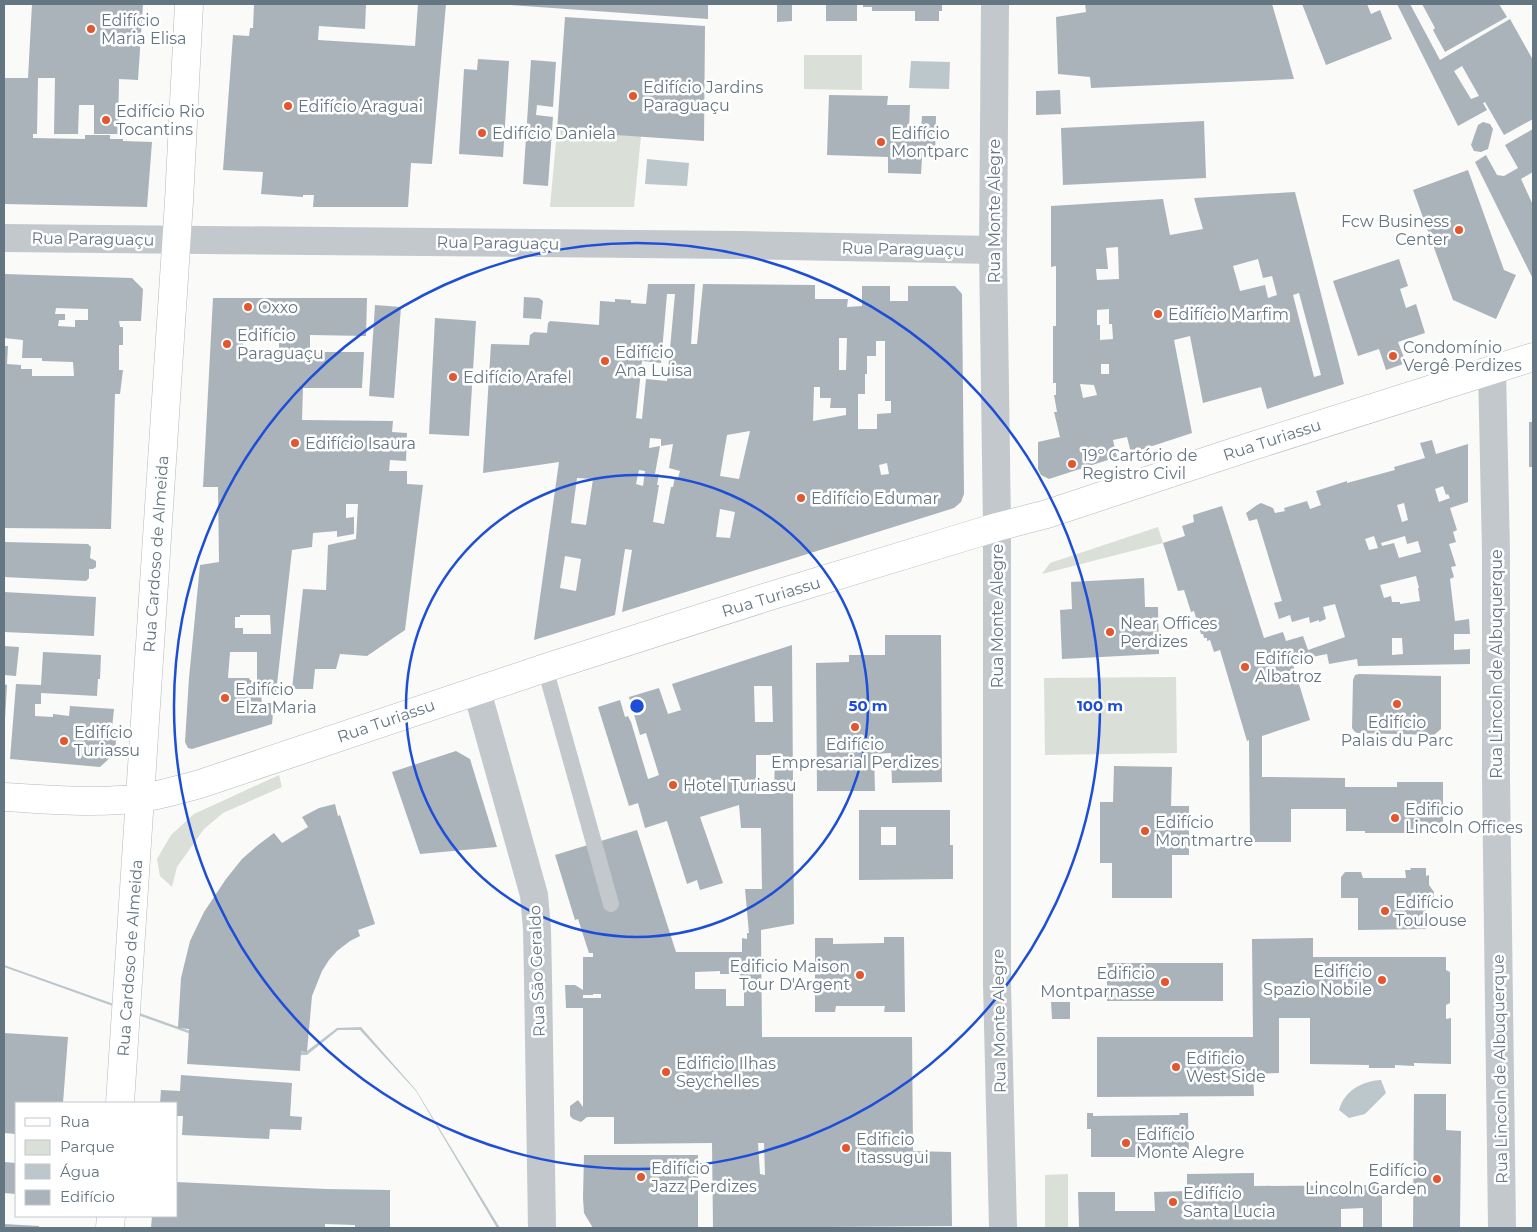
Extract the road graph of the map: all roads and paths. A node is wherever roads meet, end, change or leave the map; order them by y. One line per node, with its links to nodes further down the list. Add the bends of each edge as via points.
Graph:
1 (189, 4): 4 (street, Rua Cardoso de Almeida)
2 (995, 4): 5 (street, Rua Monte Alegre)
3 (4, 238): 4 (street, Rua Paraguaçu)
4 (175, 240): 5 (street, Rua Paraguaçu); 12 (street, Rua Cardoso de Almeida)
5 (993, 250): 8 (street, Rua Monte Alegre)
6 (1533, 357): 7 (street, Rua Turiassu)
7 (1492, 370): 8 (street, Rua Turiassu, via 1047,514); 17 (street, Rua Lincoln de Albuquerque)
8 (997, 527): 9 (street, Rua Turiassu); 16 (street, Rua Monte Alegre, via 997,984)
9 (545, 668): 10 (street, Rua Turiassu); 13 (lane)
10 (477, 690): 12 (street, Rua Turiassu, via 200,784); 15 (street, Rua São Geraldo, via 534,895)
11 (4, 797): 12 (street, Rua Turiassu, via 96,801)
12 (140, 798): 14 (street, Rua Cardoso de Almeida)
13 (611, 904)
14 (120, 1102)
15 (542, 1228)
16 (1003, 1228)
17 (1502, 1228)

